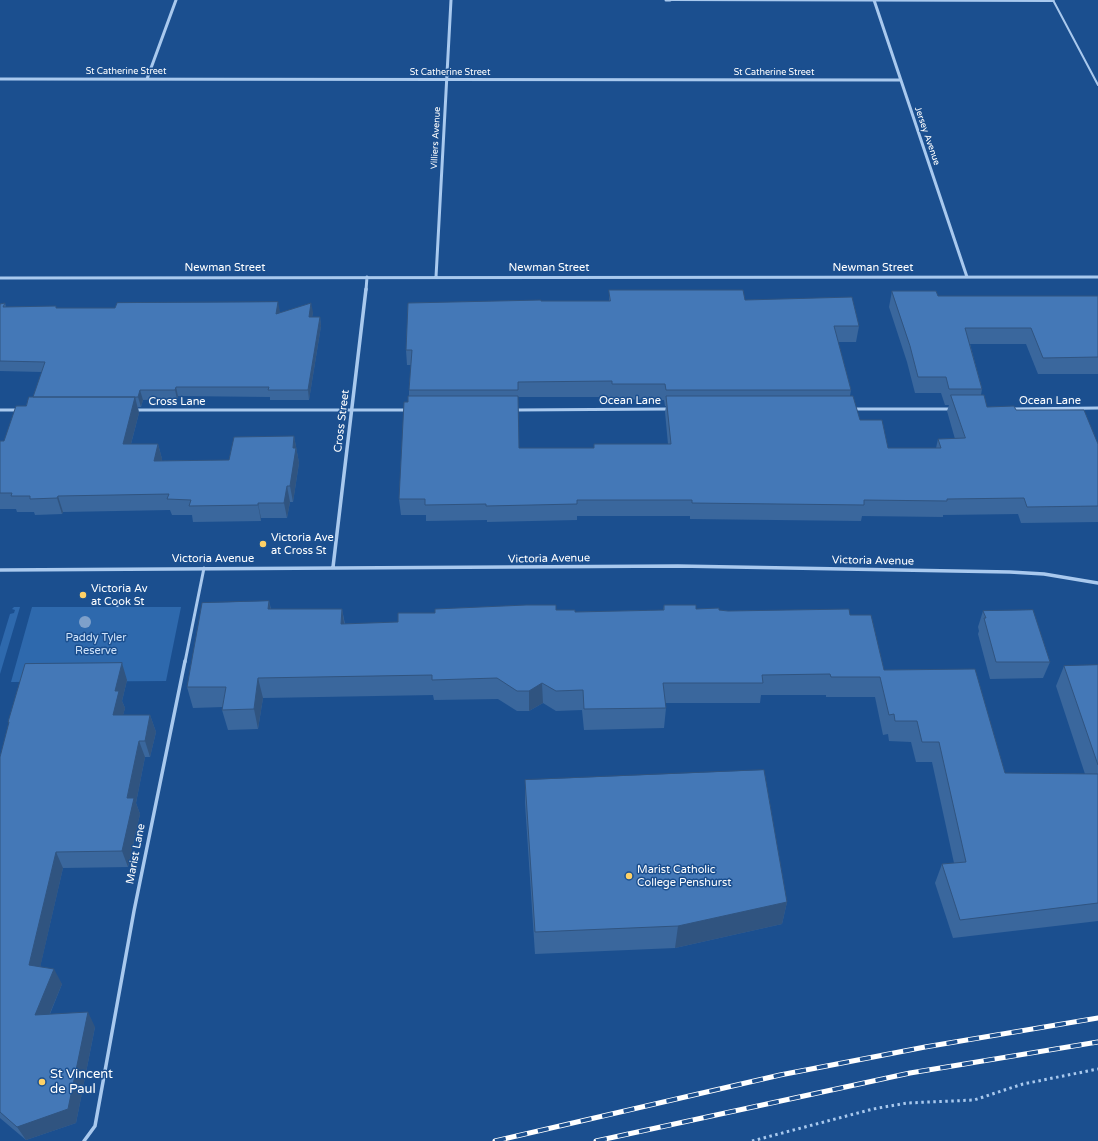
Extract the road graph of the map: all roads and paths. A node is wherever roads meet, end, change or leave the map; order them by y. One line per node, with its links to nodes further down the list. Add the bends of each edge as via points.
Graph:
1 (176, 0): 7 (street)
2 (451, 0): 9 (street, Villiers Avenue)
3 (666, 0): 4 (street)
4 (670, 0): 5 (lane)
5 (874, 1): 6 (lane); 10 (street, Jersey Avenue)
6 (1053, 1): 11 (lane)
7 (147, 78): 8 (street, St Catherine Street); 9 (street, St Catherine Street)
8 (0, 79)
9 (446, 80): 10 (street, St Catherine Street); 13 (street, Villiers Avenue)
10 (900, 80): 14 (street, Jersey Avenue)
11 (1098, 85)
12 (367, 277): 13 (street, Newman Street); 16 (street, Newman Street); 25 (street, Cross Street)
13 (436, 277): 14 (street, Newman Street)
14 (967, 277): 15 (street, Newman Street)
15 (1098, 277)
16 (0, 278)
17 (1098, 408): 21 (lane, Ocean Lane)
18 (670, 409): 27 (lane, Ocean Lane)
19 (852, 409): 20 (lane)
20 (955, 409)
21 (1011, 409)
22 (0, 410): 23 (lane)
23 (24, 410)
24 (134, 410): 25 (lane, Cross Lane)
25 (353, 410): 26 (lane); 29 (street, Cross Street)
26 (409, 410)
27 (512, 410)
28 (204, 568): 29 (street, Victoria Avenue); 30 (street, Victoria Avenue); 35 (lane, Marist Lane, via 136,904 95,1126)
29 (333, 568): 31 (street, Victoria Avenue, via 510,569 678,566 1010,572 1044,574)
30 (0, 570)
31 (1098, 583)
32 (118, 601): 33 (path)
33 (117, 607)
34 (1098, 1069): 36 (path, via 1023,1084 974,1100 908,1103 873,1109)
35 (84, 1141)
36 (752, 1141)

